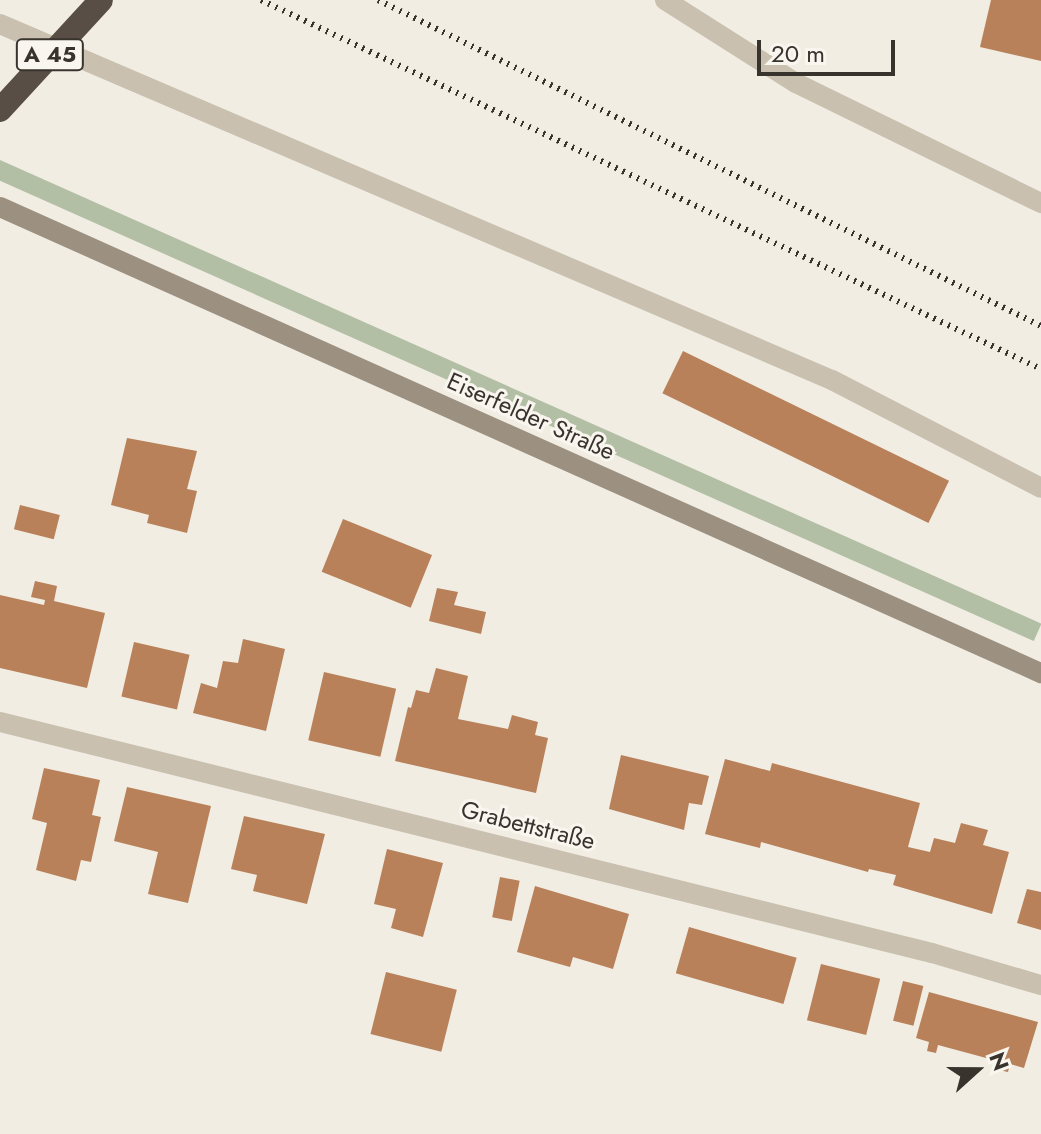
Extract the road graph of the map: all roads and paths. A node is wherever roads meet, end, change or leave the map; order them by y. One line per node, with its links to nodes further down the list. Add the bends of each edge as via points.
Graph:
1 (101, 0): 4 (highway, A 45, bridge)
2 (665, 0): 5 (street, via 796,83)
3 (0, 24): 7 (street, via 832,380)
4 (0, 110)
5 (1041, 203)
6 (0, 207): 8 (main road, Eiserfelder Straße)
7 (1041, 488)
8 (1041, 673)
9 (0, 722): 10 (street, Grabettstraße, via 902,945)
10 (1041, 985)

